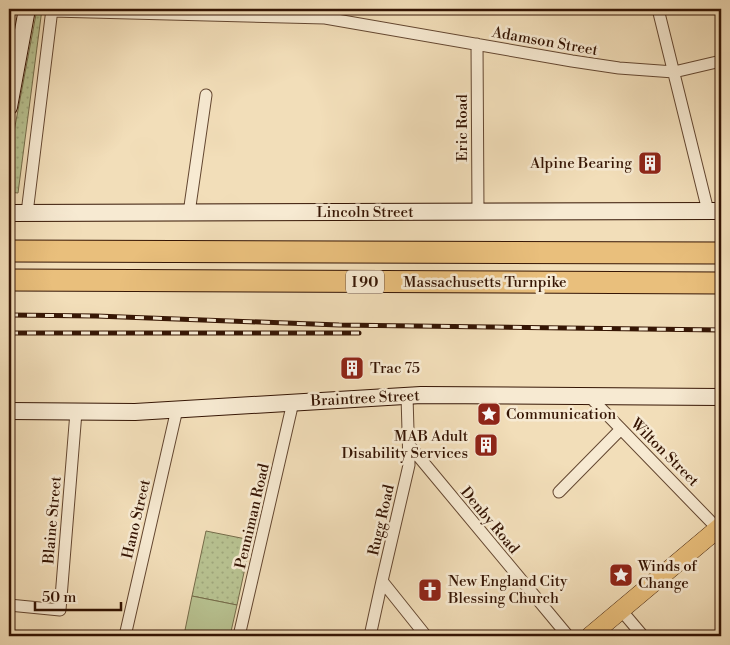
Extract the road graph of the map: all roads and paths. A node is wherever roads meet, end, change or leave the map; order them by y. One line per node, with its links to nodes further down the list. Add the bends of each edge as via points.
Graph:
1 (27, 9): 8 (street)
2 (658, 9): 6 (street)
3 (52, 10): 4 (street, Adamson Street, via 326,18); 12 (street)
4 (477, 44): 6 (street, Adamson Street, via 619,68); 10 (street, Eric Road)
5 (721, 61): 6 (street, Adamson Street)
6 (674, 72): 9 (street)
7 (206, 95): 13 (street)
8 (9, 107)
9 (714, 211): 10 (street, Lincoln Street)
10 (478, 212): 13 (street, Lincoln Street)
11 (9, 213): 12 (street, Lincoln Street)
12 (27, 213): 13 (street, Lincoln Street)
13 (189, 213)
14 (9, 251): 15 (highway, Massachusetts Turnpike / I 90)
15 (721, 253)
16 (9, 280): 17 (highway, Massachusetts Turnpike / I 90)
17 (721, 284)
18 (407, 396): 19 (street, Braintree Street); 21 (street, Braintree Street); 26 (street, Rugg Road)
19 (588, 396): 20 (street, Braintree Street); 25 (street, Wilton Street)
20 (721, 397)
21 (294, 402): 22 (street, Braintree Street); 33 (street, Penniman Road)
22 (177, 409): 24 (street, Braintree Street); 32 (street, Hano Street)
23 (9, 411): 24 (street, Braintree Street)
24 (76, 412): 30 (street, Blaine Street, via 60,610)
25 (621, 429): 27 (street); 28 (street, Wilton Street)
26 (409, 445): 29 (street, Rugg Road, via 409,465); 36 (street, Denby Road)
27 (559, 492)
28 (720, 528): 31 (main road)
29 (382, 582): 34 (street, Rugg Road); 35 (street)
30 (9, 605)
31 (621, 610): 37 (main road); 38 (street)
32 (125, 636)
33 (239, 636)
34 (370, 636)
35 (426, 636)
36 (568, 636)
37 (590, 636)
38 (643, 636)

